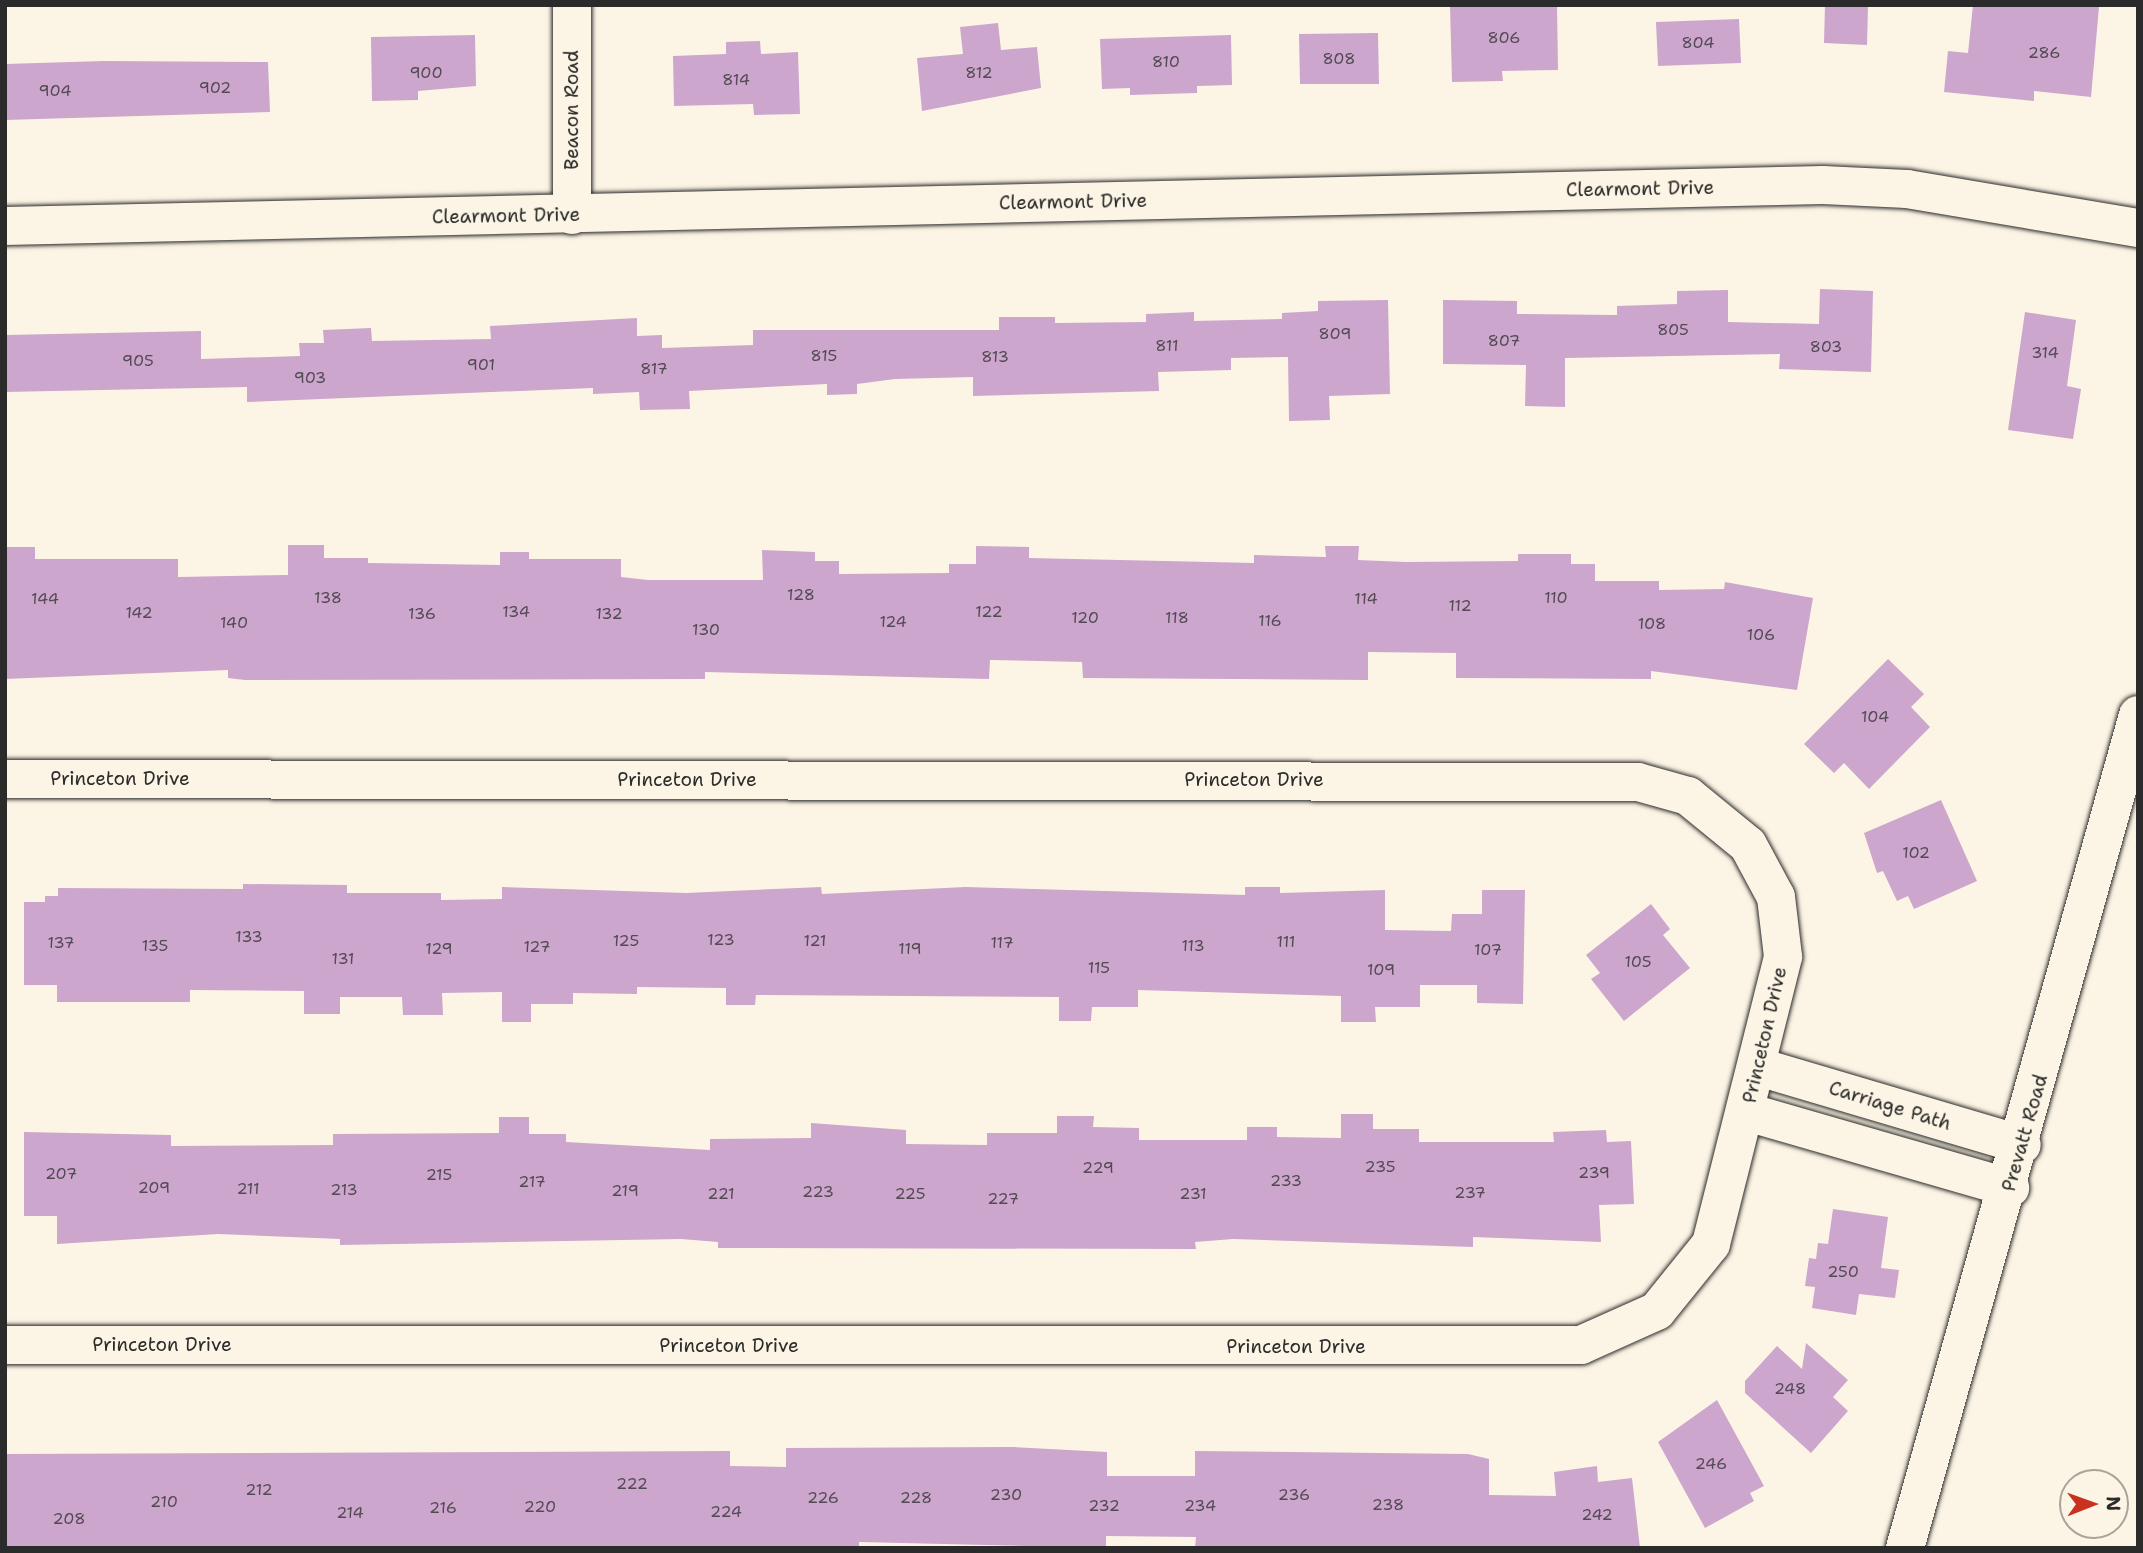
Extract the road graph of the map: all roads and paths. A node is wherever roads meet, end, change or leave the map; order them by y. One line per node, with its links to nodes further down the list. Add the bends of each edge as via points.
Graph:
1 (572, 5): 2 (street, Beacon Road)
2 (572, 215): 3 (street, Clearmont Drive); 4 (street, Clearmont Drive, via 1823,185 1907,189)
3 (5, 226)
4 (2138, 228)
5 (2138, 715): 9 (street, Prevatt Road)
6 (5, 779): 7 (street, Princeton Drive, via 1638,782 1688,796 1731,826 1765,870 1776,897 1783,957)
7 (1759, 1067): 8 (street, Princeton Drive); 9 (street, Carriage Path)
8 (1747, 1112): 10 (street); 11 (street, Princeton Drive, via 1720,1217 1697,1269 1657,1311 1581,1345)
9 (2022, 1146): 10 (street, Prevatt Road)
10 (2010, 1188): 12 (street, Prevatt Road)
11 (5, 1345)
12 (1905, 1548)

